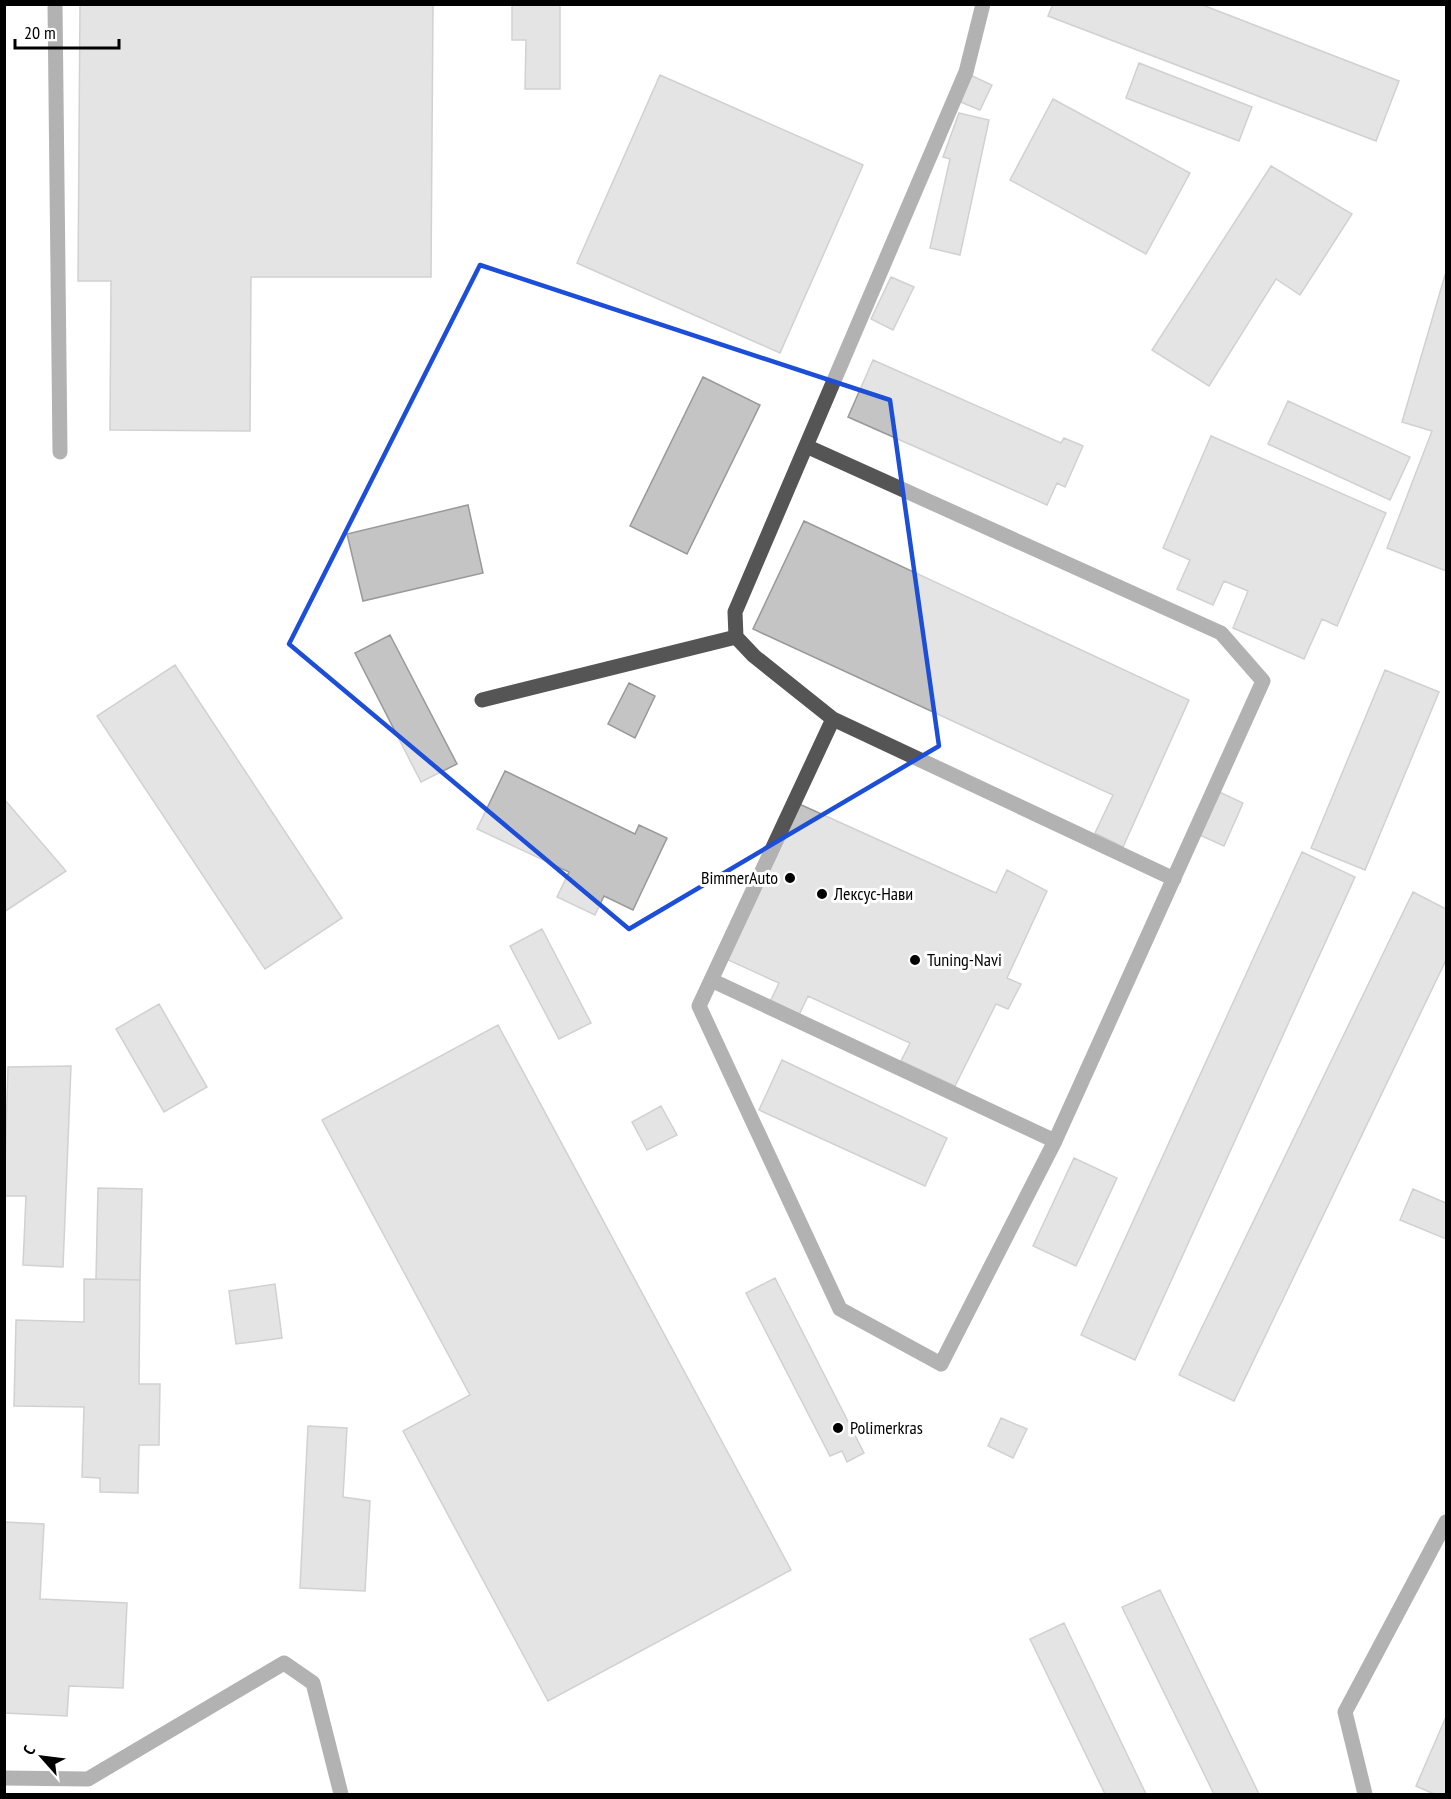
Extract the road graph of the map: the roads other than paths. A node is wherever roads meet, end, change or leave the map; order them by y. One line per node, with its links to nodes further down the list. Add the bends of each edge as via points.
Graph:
1 (55, 4): 4 (lane)
2 (983, 4): 3 (lane, via 966,72)
3 (806, 446): 5 (lane, via 735,612); 8 (lane, via 1221,633 1263,681)
4 (60, 452)
5 (736, 637): 6 (lane); 7 (lane)
6 (482, 700)
7 (833, 719): 8 (lane); 9 (lane)
8 (1174, 879): 10 (lane)
9 (711, 980): 10 (lane); 10 (lane, via 699,1006 840,1310 941,1364)
10 (1055, 1141)
11 (1446, 1522): 14 (lane, via 1345,1712)
12 (4, 1778): 13 (lane, via 88,1779 284,1664 313,1683)
13 (341, 1794)
14 (1365, 1794)

